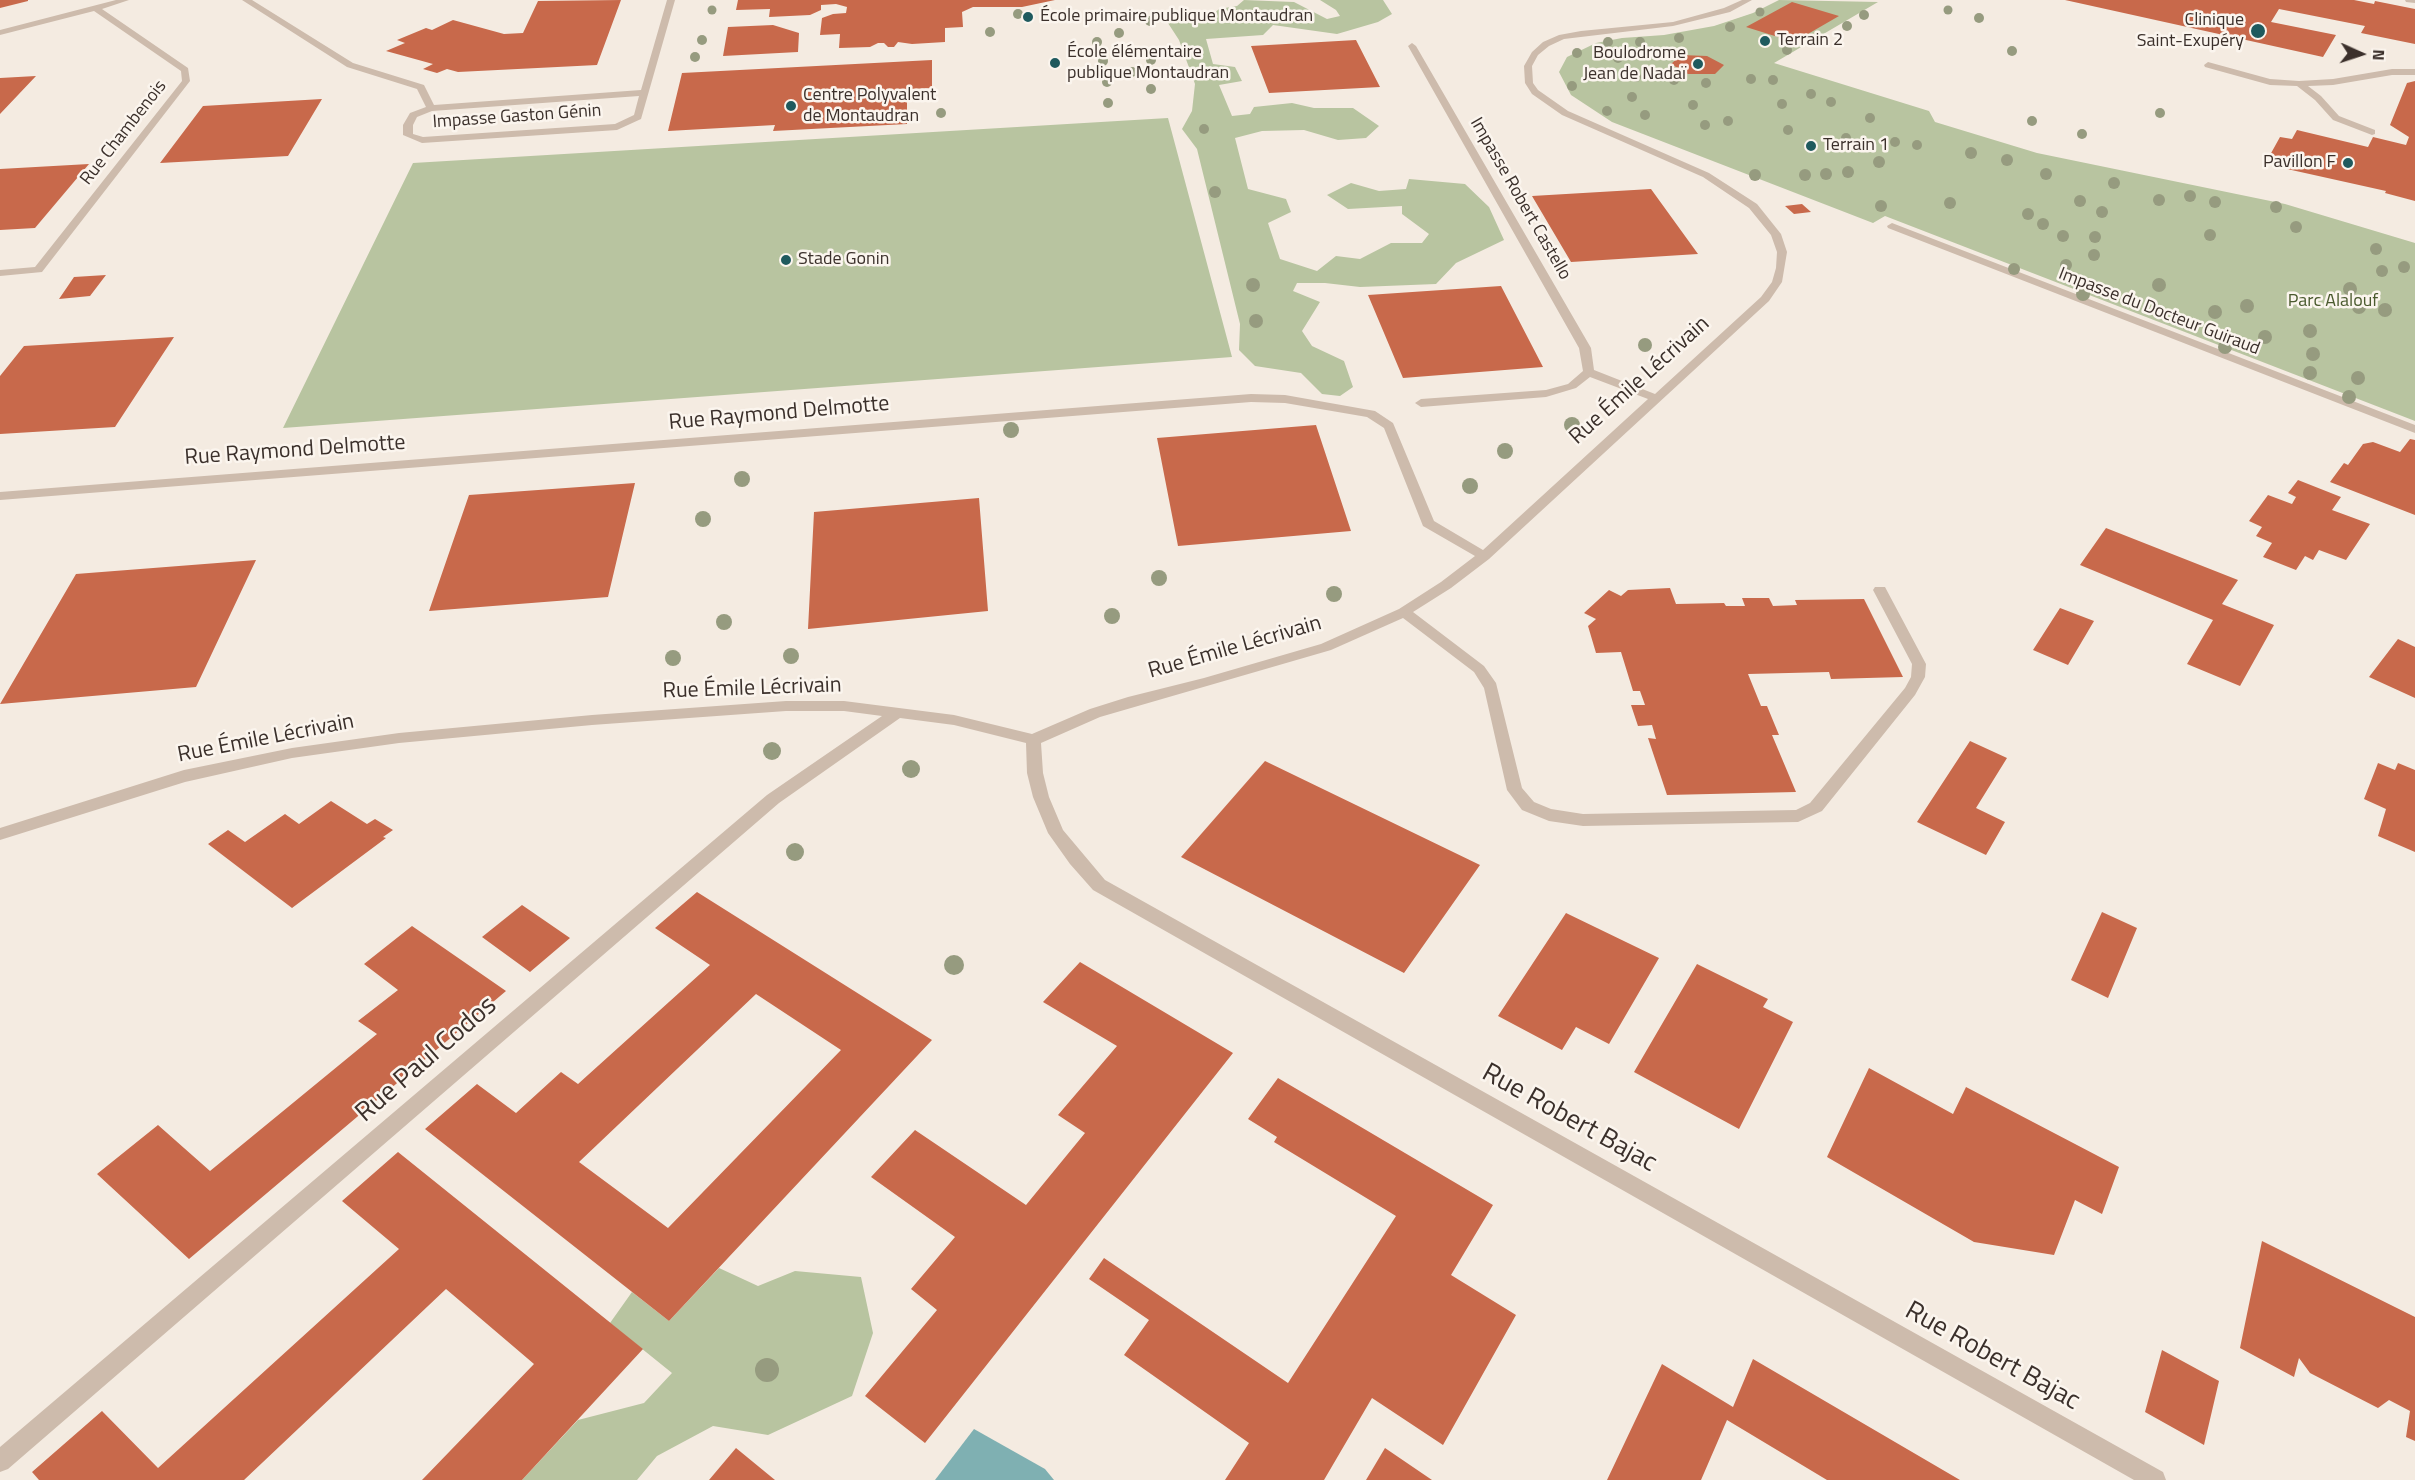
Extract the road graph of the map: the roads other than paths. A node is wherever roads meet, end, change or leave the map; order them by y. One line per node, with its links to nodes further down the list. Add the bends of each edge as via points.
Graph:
1 (125, 0): 7 (street)
2 (246, 0): 14 (street, via 350,65 421,87)
3 (671, 0): 13 (street, Impasse Gaston Génin)
4 (1748, 0): 19 (street, Rue Émile Lécrivain, via 1727,10 1673,24 1562,37 1546,44 1528,66 1529,83 1546,101 1706,175 1753,206 1776,234 1782,252 1781,268 1765,299)
5 (2409, 0): 6 (street)
6 (2415, 1)
7 (96, 8): 8 (street); 17 (street, Rue Chambenois, via 186,70 186,81 38,270)
8 (0, 33)
9 (1412, 46): 18 (street, Impasse Robert Castello, via 1585,348)
10 (2208, 65): 12 (street, via 2270,82)
11 (2415, 72): 12 (street)
12 (2299, 84): 15 (street, via 2336,118)
13 (643, 93): 14 (street, Impasse Gaston Génin); 14 (street, Impasse Gaston Génin, via 638,117 618,127 422,140 408,135 413,115)
14 (431, 108)
15 (2372, 132)
16 (1892, 226): 21 (street, Impasse du Docteur Guiraud)
17 (0, 273)
18 (1589, 372): 19 (street); 20 (street, via 1572,386 1546,393)
19 (1655, 398): 23 (street, Rue Émile Lécrivain)
20 (1421, 403)
21 (2415, 429)
22 (0, 496): 23 (street, Rue Raymond Delmotte, via 1239,399 1285,399 1371,414 1389,426 1428,523)
23 (1484, 555): 25 (street, Rue Émile Lécrivain)
24 (1880, 590): 25 (street, via 1919,664 1918,677 1816,807 1798,816 1583,820 1549,815 1527,806 1515,790 1491,687 1479,669)
25 (1404, 612): 27 (street, Rue Émile Lécrivain, via 1326,647 1133,700)
26 (899, 712): 27 (street, Rue Émile Lécrivain, via 993,728); 28 (street, Rue Émile Lécrivain, via 844,706 786,706 375,741 292,753 184,776); 29 (street, Rue Paul Codos, via 773,799)
27 (1033, 740): 30 (street, Rue Robert Bajac, via 1035,773 1056,833 1099,885)
28 (0, 834)
29 (0, 1461)
30 (2156, 1480)

